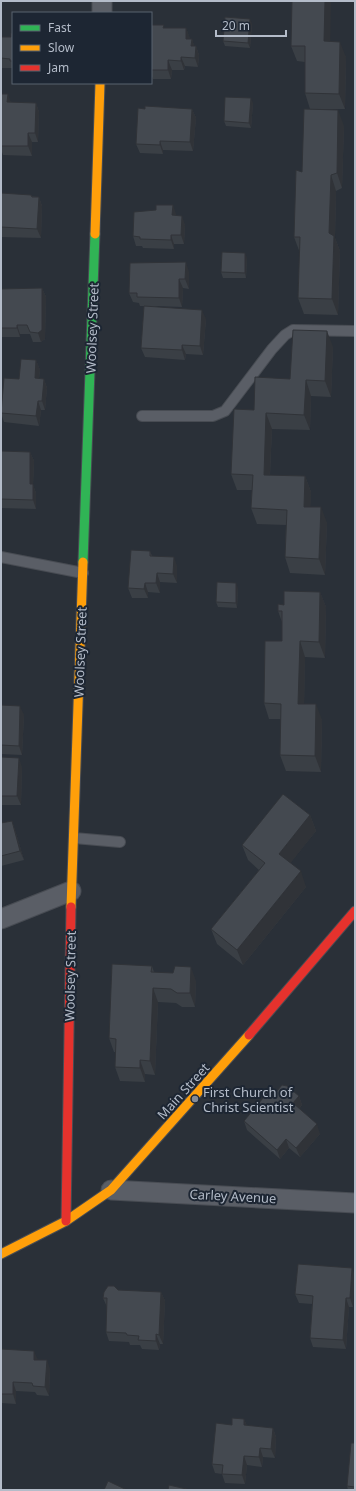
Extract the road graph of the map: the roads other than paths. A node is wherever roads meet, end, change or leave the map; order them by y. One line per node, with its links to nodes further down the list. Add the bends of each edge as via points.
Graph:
1 (102, 1): 2 (street)
2 (102, 12)
3 (100, 84): 7 (street, Woolsey Street)
4 (355, 331): 5 (lane, via 293,330 272,349 225,411 213,416)
5 (142, 416)
6 (1, 557): 7 (lane)
7 (83, 573): 8 (street, Woolsey Street)
8 (74, 838): 9 (lane); 10 (street, Woolsey Street)
9 (120, 842)
10 (71, 891): 12 (street); 15 (street, Woolsey Street)
11 (355, 911): 13 (street, Main Street, via 235,1052)
12 (1, 919)
13 (111, 1190): 14 (street, Carley Avenue); 15 (street, Main Street)
14 (355, 1203)
15 (66, 1221): 16 (street, Main Street)
16 (1, 1254)

